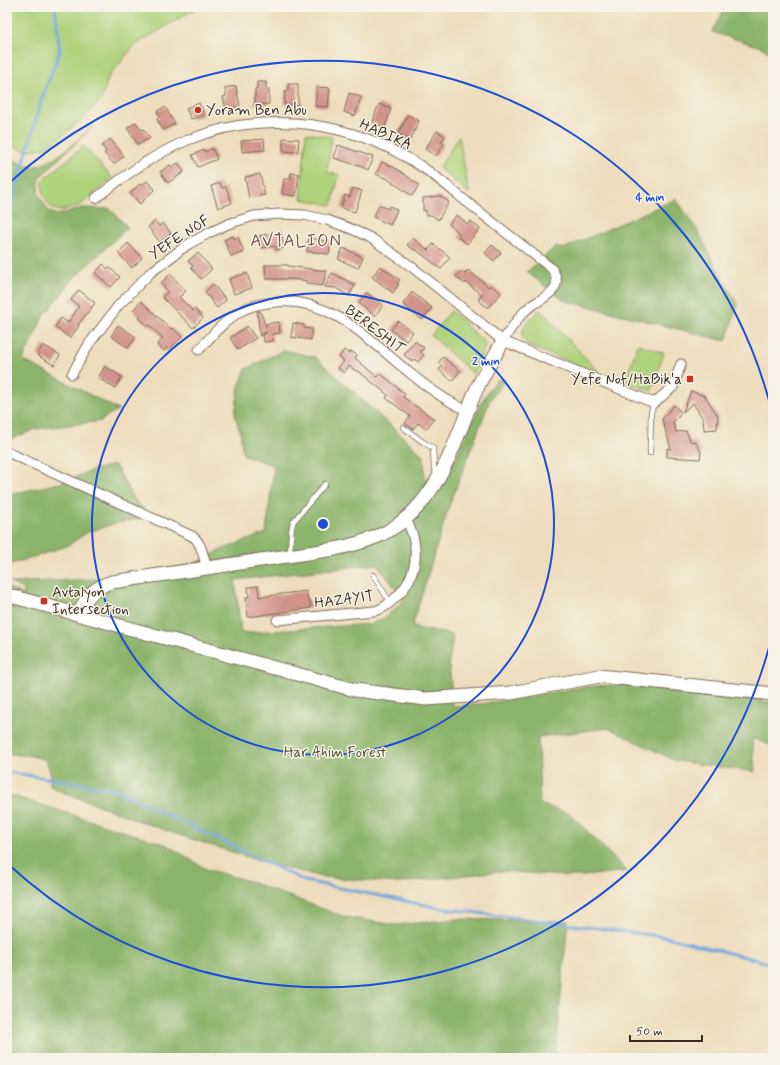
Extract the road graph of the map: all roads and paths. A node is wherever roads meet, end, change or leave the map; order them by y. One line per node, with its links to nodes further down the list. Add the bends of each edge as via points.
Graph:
1 (96, 198): 2 (street, HABIKA, via 163,153 213,131 269,122 300,123 361,137 389,148 420,166 554,272 556,285 551,293 522,314)
2 (503, 341): 5 (street, YEFE NOF, via 412,267 371,238 327,220 304,215 279,214 254,216 228,224 168,258 118,306 89,344); 6 (street, YEFE NOF); 7 (main road, via 481,380)
3 (199, 350): 7 (street, BERESHIT, via 220,326 242,311 264,302 287,301 309,304 331,312 351,325 429,388)
4 (681, 364): 6 (street, via 673,387)
5 (72, 374)
6 (654, 403): 10 (lane, via 651,412)
7 (468, 411): 11 (main road)
8 (403, 427): 11 (lane, via 433,448 434,468)
9 (7, 452): 15 (street, via 194,537 200,544)
10 (650, 454)
11 (439, 478): 13 (main road, via 423,502)
12 (325, 484): 14 (lane, via 293,522)
13 (405, 518): 14 (main road, via 394,527 357,544); 18 (street, HAZAYIT, via 414,538 415,561 406,586)
14 (290, 556): 15 (main road)
15 (207, 568): 19 (main road, via 105,584 89,595)
16 (373, 575): 18 (lane)
17 (7, 595): 19 (main road)
18 (390, 602): 20 (street, HAZAYIT, via 384,608 375,611)
19 (79, 615): 21 (main road, via 356,690 390,695 426,699 511,694 599,676)
20 (277, 620)
21 (773, 694)

